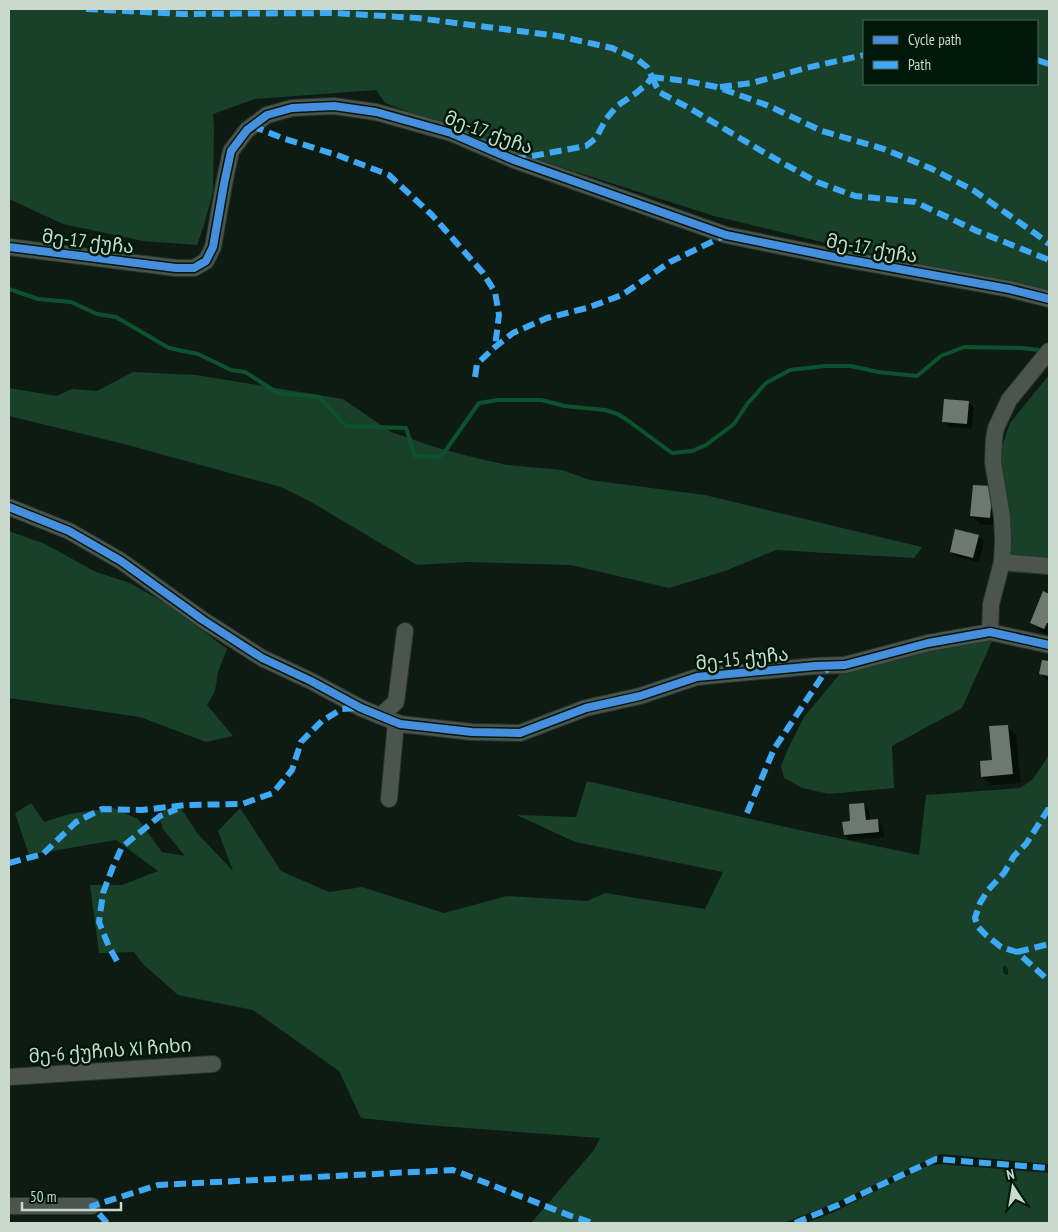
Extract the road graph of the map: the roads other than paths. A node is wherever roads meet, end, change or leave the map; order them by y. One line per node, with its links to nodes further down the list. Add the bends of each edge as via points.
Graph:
1 (9, 247): 2 (street, მე-17 ქუჩა, via 194,268 206,261 213,247 232,151 247,130 267,116 292,108 334,106 376,112 451,133 514,160 726,235)
2 (1049, 299)
3 (1049, 351): 5 (street, via 1009,400 996,428 993,462 1002,517)
4 (9, 507): 10 (street, მე-15 ქუჩა, via 69,531 121,561 262,658)
5 (1002, 562): 6 (street); 8 (street, via 991,604)
6 (1049, 566)
7 (405, 631): 10 (street, via 396,702)
8 (990, 632): 9 (street); 11 (street, მე-15 ქუჩა, via 845,665 697,677 640,696 586,708 520,733 472,732)
9 (1049, 645)
10 (380, 716): 11 (street, მე-15 ქუჩა)
11 (396, 722): 12 (street)
12 (389, 799)
13 (213, 1064): 14 (street, მე-6 ქუჩის XI ჩიხი)
14 (9, 1077)
15 (9, 1206): 16 (street)
16 (92, 1206)

